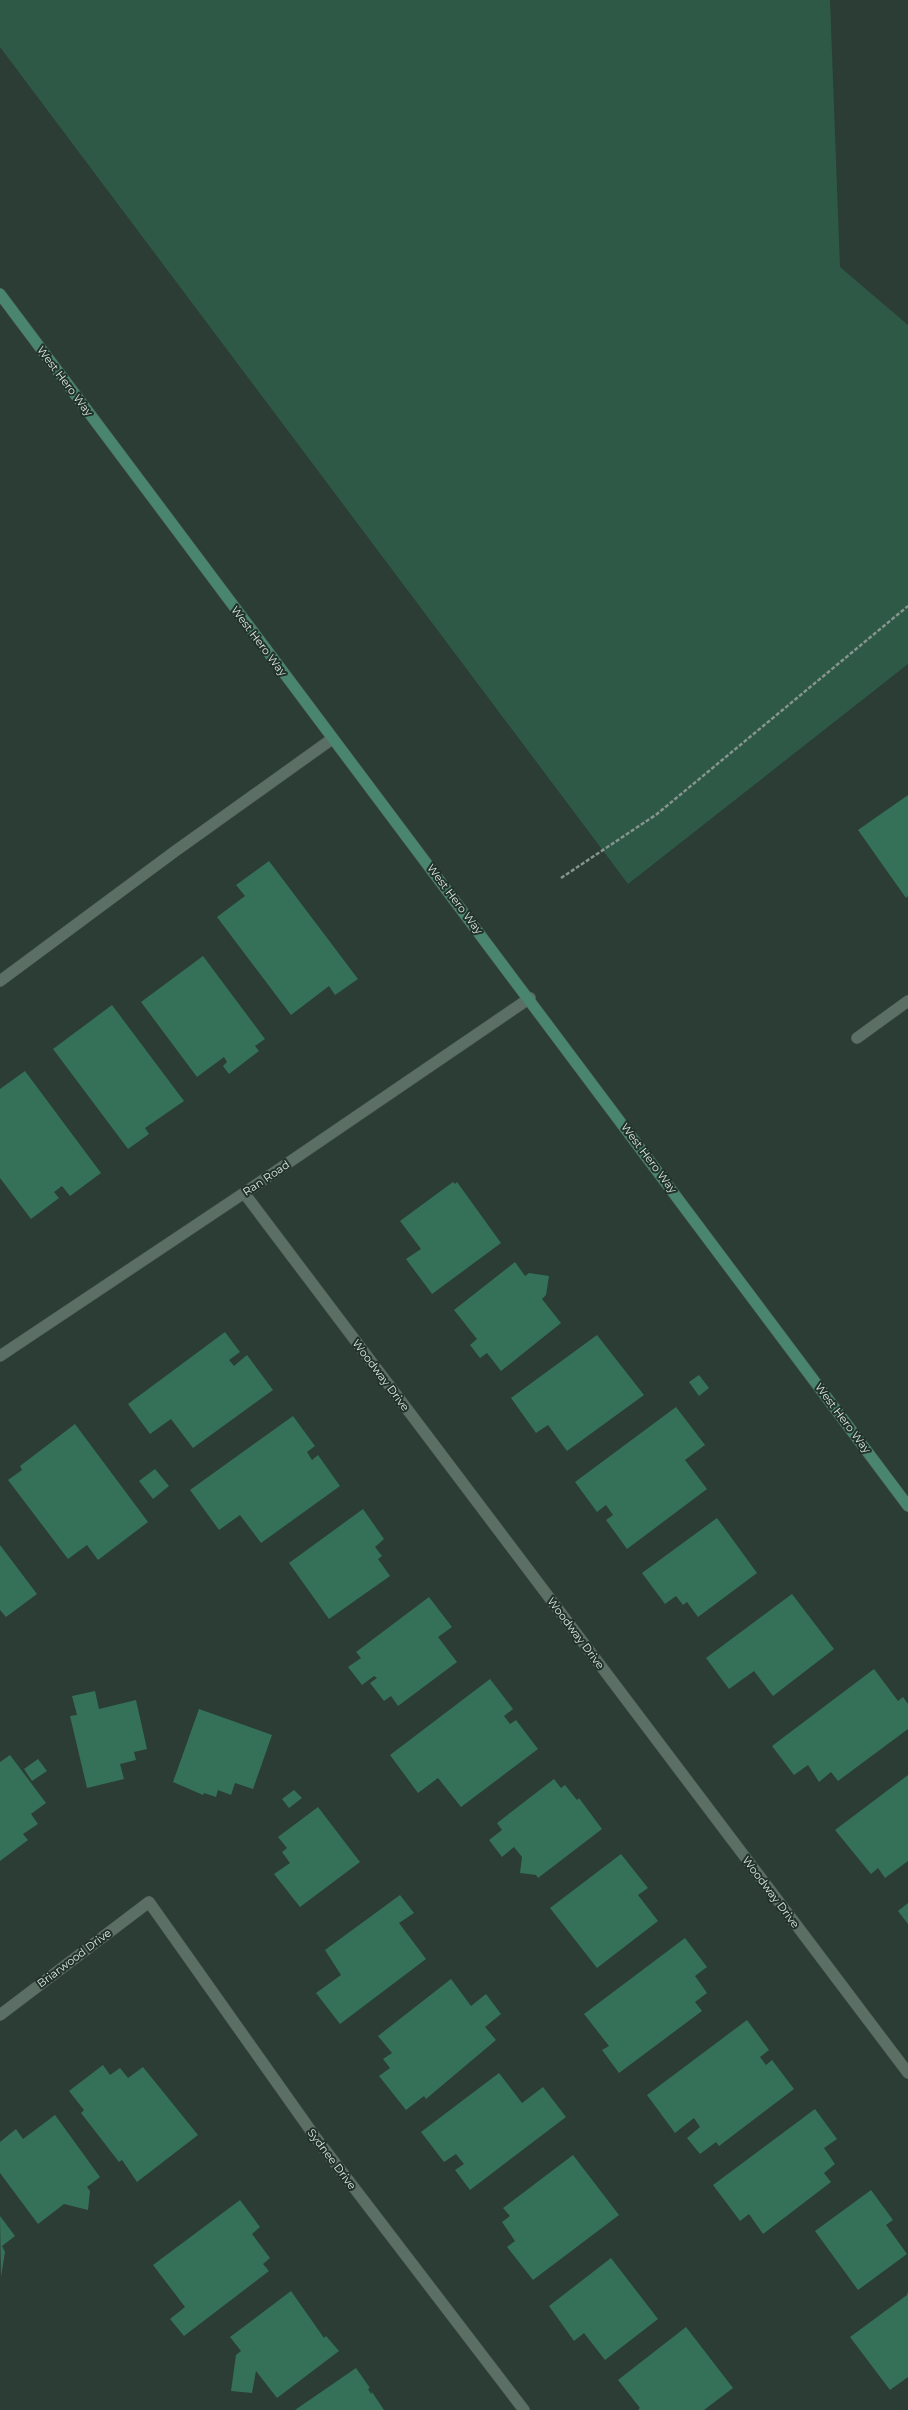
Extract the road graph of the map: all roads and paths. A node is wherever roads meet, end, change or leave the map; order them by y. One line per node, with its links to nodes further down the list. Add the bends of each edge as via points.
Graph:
1 (0, 294): 3 (main road, West Hero Way)
2 (908, 606): 4 (path, via 657,814)
3 (332, 739): 5 (street); 6 (main road, West Hero Way)
4 (561, 878)
5 (0, 981)
6 (530, 998): 9 (street, Ran Road); 11 (main road, West Hero Way)
7 (908, 1001): 8 (street)
8 (857, 1038)
9 (244, 1193): 10 (street, Ran Road); 14 (street, Woodway Drive)
10 (0, 1356)
11 (908, 1506)
12 (148, 1902): 13 (street, Briarwood Drive); 15 (street, Sydnee Drive, via 316,2138)
13 (0, 2015)
14 (908, 2073)
15 (524, 2410)

